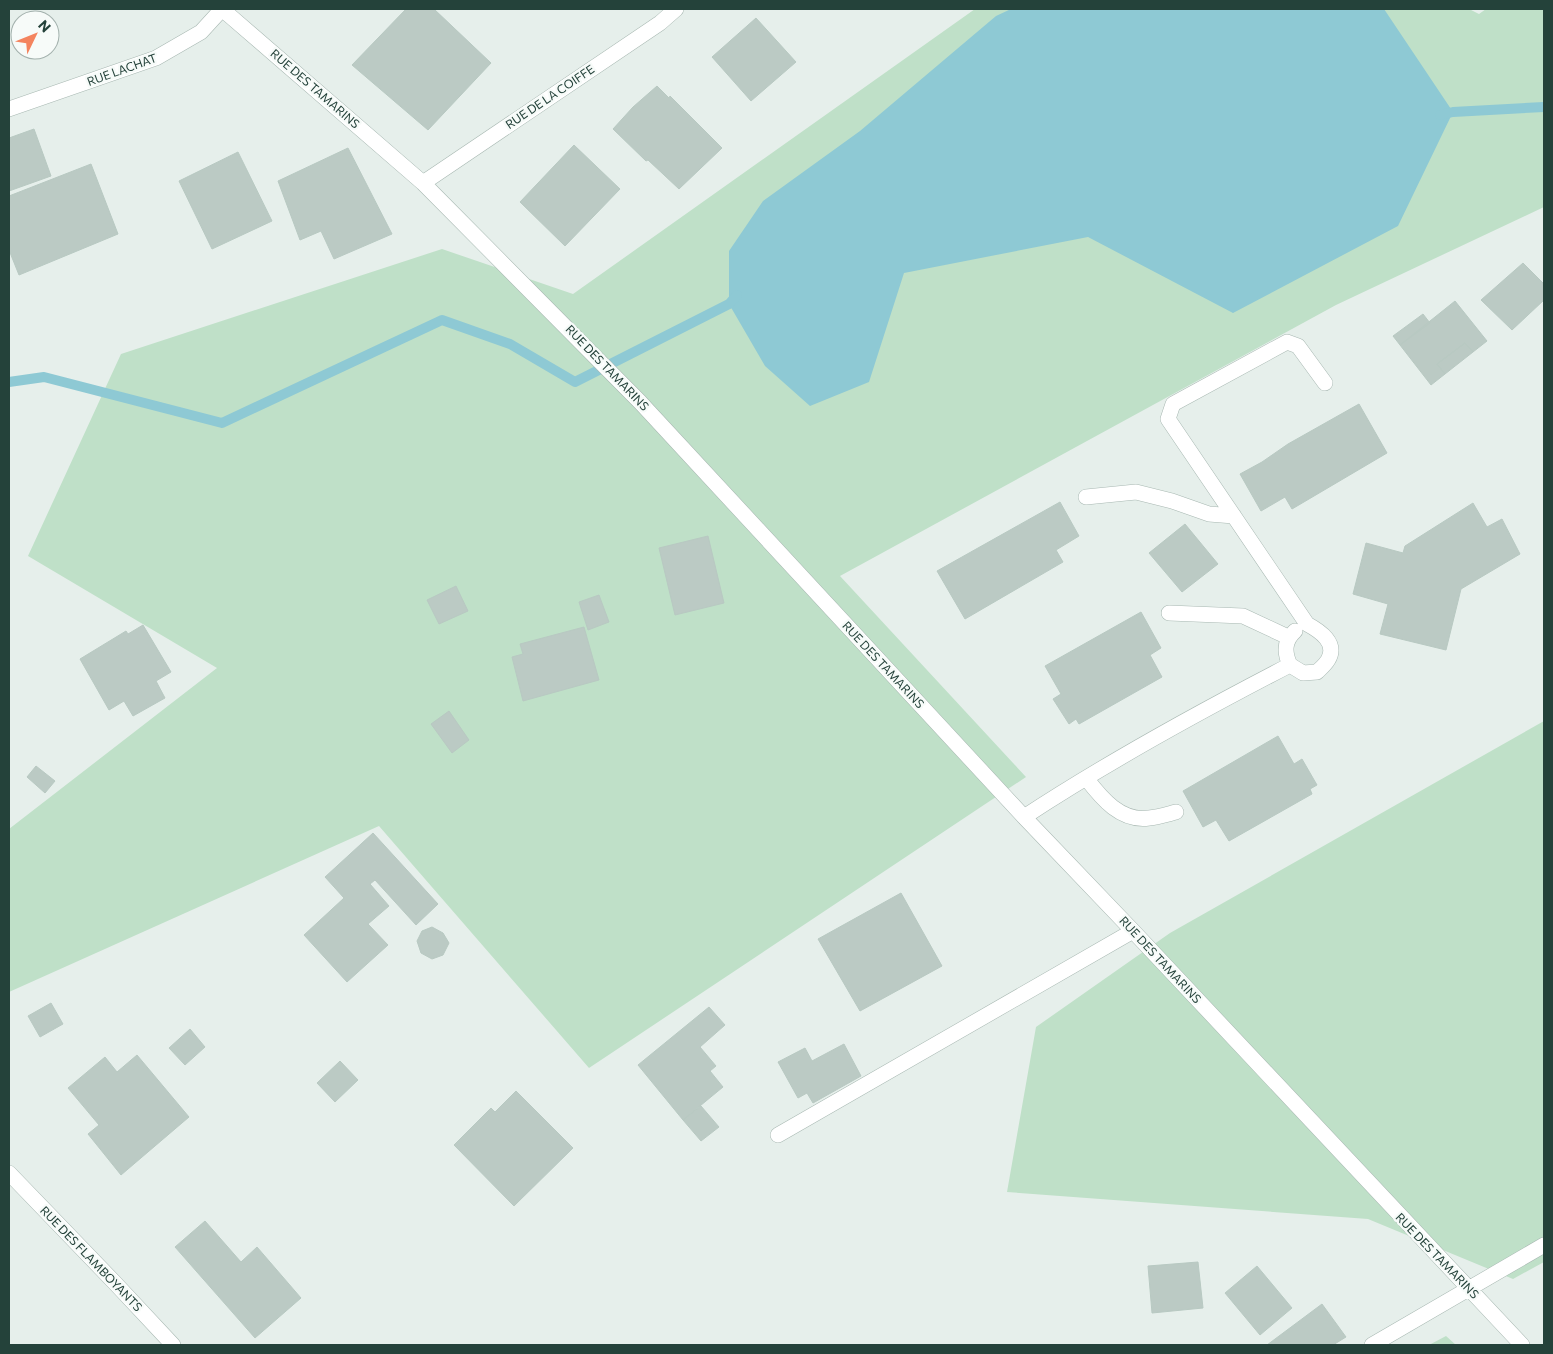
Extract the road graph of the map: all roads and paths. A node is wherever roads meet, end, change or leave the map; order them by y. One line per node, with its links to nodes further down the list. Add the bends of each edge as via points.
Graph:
1 (222, 9): 3 (street, RUE LACHAT, via 201,32 156,58); 4 (street, RUE DES TAMARINS)
2 (676, 9): 4 (street, RUE DE LA COIFFE)
3 (9, 109)
4 (423, 183): 14 (street, RUE DES TAMARINS, via 624,384)
5 (1325, 383): 7 (street, via 1298,346 1287,342 1173,404 1168,420)
6 (1086, 497): 7 (street, via 1136,492 1209,514)
7 (1234, 516): 9 (street)
8 (1169, 613): 10 (street, via 1243,616)
9 (1307, 624): 10 (street); 11 (street, via 1328,639 1328,660 1317,672 1303,673)
10 (1288, 637): 11 (street, via 1285,654)
11 (1290, 665): 12 (street, via 1176,724)
12 (1086, 778): 13 (street, via 1100,796 1124,816 1148,819); 14 (street)
13 (1176, 812)
14 (1024, 818): 15 (street, RUE DES TAMARINS)
15 (1134, 931): 16 (street); 19 (street, RUE DES TAMARINS)
16 (778, 1136)
17 (9, 1173): 20 (street, RUE DES FLAMBOYANTS)
18 (1544, 1246): 19 (street)
19 (1469, 1288): 21 (street); 22 (street, RUE DES TAMARINS)
20 (173, 1345)
21 (1372, 1345)
22 (1522, 1345)

